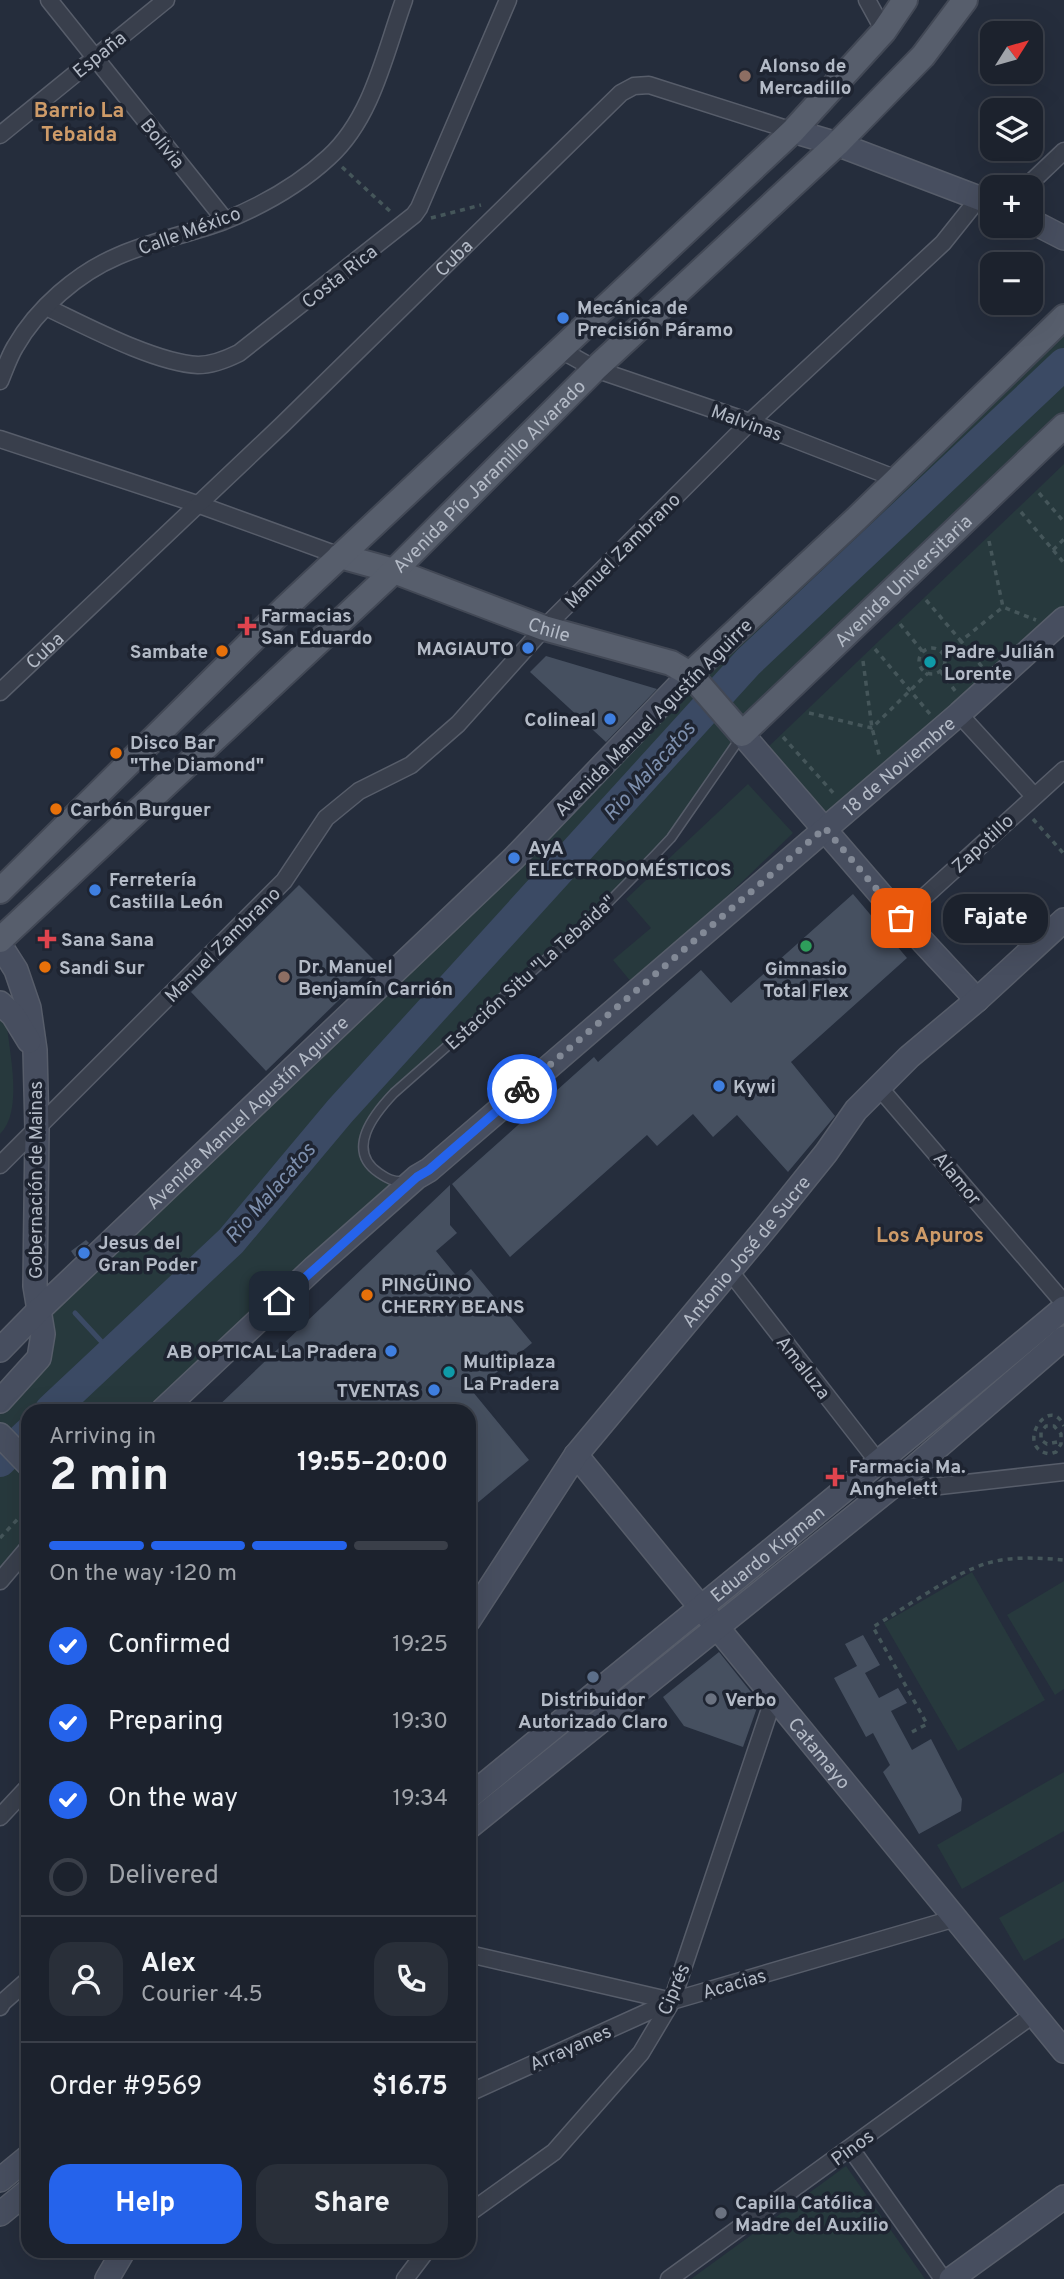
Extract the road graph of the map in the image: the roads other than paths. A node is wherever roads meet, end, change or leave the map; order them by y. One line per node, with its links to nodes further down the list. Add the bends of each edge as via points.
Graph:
1 (49, 0): 9 (street, Bolivia)
2 (166, 0): 9 (street, España)
3 (404, 0): 17 (street, Calle México, via 372,92 349,134 330,157 292,186)
4 (508, 0): 20 (street, Costa Rica, via 419,208 405,224 240,353 198,365 168,359)
5 (867, 0): 8 (street)
6 (905, 0): 8 (main road, Avenida Pío Jaramillo Alvarado)
7 (965, 0): 12 (main road, Avenida Pío Jaramillo Alvarado, via 923,56)
8 (884, 31): 10 (main road, Avenida Pío Jaramillo Alvarado)
9 (95, 57): 11 (street, España); 17 (street, Bolivia)
10 (793, 131): 12 (street, Cuba); 22 (main road, Avenida Pío Jaramillo Alvarado); 29 (street, Cuba, via 649,85 621,93)
11 (0, 135)
12 (836, 144): 15 (street, Cuba); 23 (main road, Avenida Pío Jaramillo Alvarado)
13 (1064, 151): 14 (street)
14 (1039, 175)
15 (980, 199)
16 (980, 207): 25 (street, Manuel Zambrano)
17 (225, 220): 20 (street, Calle México, via 117,256 70,285)
18 (1043, 227): 19 (street)
19 (1064, 238)
20 (47, 307): 24 (street, Calle México, via 15,347)
21 (1064, 317): 28 (main road, Avenida Manuel Agustín Aguirre)
22 (561, 350): 23 (street, Malvinas); 30 (main road, Avenida Pío Jaramillo Alvarado)
23 (595, 369): 25 (street, Malvinas); 31 (main road, Avenida Pío Jaramillo Alvarado)
24 (0, 381)
25 (750, 422): 28 (street, Malvinas); 33 (street, Manuel Zambrano)
26 (1064, 426): 37 (main road, Avenida Universitaria)
27 (0, 439): 29 (street, Chile)
28 (897, 479): 34 (main road, Avenida Manuel Agustín Aguirre)
29 (197, 504): 30 (street, Chile); 35 (street, Cuba)
30 (340, 556): 31 (main road, Chile); 41 (main road, Avenida Pío Jaramillo Alvarado)
31 (394, 571): 33 (main road, Chile); 44 (main road, Avenida Pío Jaramillo Alvarado)
32 (1055, 622): 36 (street, 18 de Noviembre)
33 (544, 628): 34 (main road, Chile, via 671,663); 50 (street, Manuel Zambrano, via 458,724 411,765 359,791 326,818 284,881)
34 (694, 678): 37 (main road, Chile); 55 (street, Avenida Manuel Agustín Aguirre, via 514,858)
35 (0, 692)
36 (960, 707): 39 (street); 40 (street, 18 de Noviembre)
37 (739, 731): 40 (street, Chile); 52 (lane, Estación Situ "La Tebaida", via 654,856 594,917 378,1110 362,1143 365,1158 375,1171 394,1182)
38 (1064, 770): 39 (street, Zapotillo)
39 (1028, 801): 42 (street, Zapotillo)
40 (825, 828): 42 (street, Chile); 52 (street, 18 de Noviembre)
41 (0, 891)
42 (901, 918): 46 (street, Chile)
43 (1064, 920): 46 (street, Antonio José de Sucre)
44 (0, 940)
45 (0, 945): 48 (street, Gobernación de Mainas, via 16,970 29,1008)
46 (977, 1000): 49 (street, Antonio José de Sucre)
47 (0, 1003): 48 (street)
48 (35, 1050): 50 (street, Gobernación de Mainas)
49 (878, 1086): 53 (street, Antonio José de Sucre); 54 (street, Alamor)
50 (37, 1130): 51 (street, Manuel Zambrano); 55 (street, Gobernación de Mainas, via 34,1255)
51 (0, 1165)
52 (417, 1177): 59 (street, 18 de Noviembre)
53 (729, 1270): 61 (street, Antonio José de Sucre); 63 (street, Amaluza)
54 (1064, 1306): 63 (street, Eduardo Kigman)
55 (38, 1311): 57 (street, Avenida Manuel Agustín Aguirre); 58 (street, Gobernación de Mainas, via 43,1334 39,1358)
56 (1064, 1338): 65 (street, Eduardo Kigman)
57 (0, 1350)
58 (0, 1401)
59 (169, 1404)
60 (0, 1435): 62 (street)
61 (576, 1455): 68 (street, Catamayo); 69 (street, Antonio José de Sucre)
62 (21, 1457)
63 (879, 1463): 65 (street); 68 (street, Eduardo Kigman)
64 (1064, 1472): 65 (street, via 913,1489)
65 (895, 1484): 70 (street, Eduardo Kigman)
66 (21, 1556): 67 (street)
67 (0, 1581)
68 (700, 1606): 70 (street, Catamayo); 72 (street, Eduardo Kigman)
69 (476, 1609)
70 (717, 1628): 71 (street, Catamayo); 75 (street, Eduardo Kigman)
71 (774, 1697): 76 (street, Catamayo); 79 (street, Ciprés)
72 (476, 1791)
73 (21, 1795): 74 (street)
74 (0, 1818)
75 (476, 1821)
76 (956, 1918): 79 (street, Acacias); 81 (street, Catamayo)
77 (476, 1956): 79 (street, Acacias)
78 (21, 1986): 80 (street)
79 (672, 2001): 83 (street, Arrayanes); 89 (street, Ciprés, via 641,2053 554,2152)
80 (0, 2007)
81 (1034, 2014): 82 (street, Catamayo); 84 (street, Pinos)
82 (1064, 2051)
83 (476, 2090)
84 (851, 2149): 95 (street, Pinos); 96 (street)
85 (21, 2163): 86 (street)
86 (0, 2180)
87 (21, 2197): 90 (street)
88 (1064, 2197): 97 (street)
89 (476, 2208)
90 (0, 2214)
91 (119, 2258): 93 (street)
92 (421, 2258): 94 (street)
93 (107, 2279)
94 (405, 2279)
95 (669, 2279)
96 (943, 2279)
97 (951, 2279)

